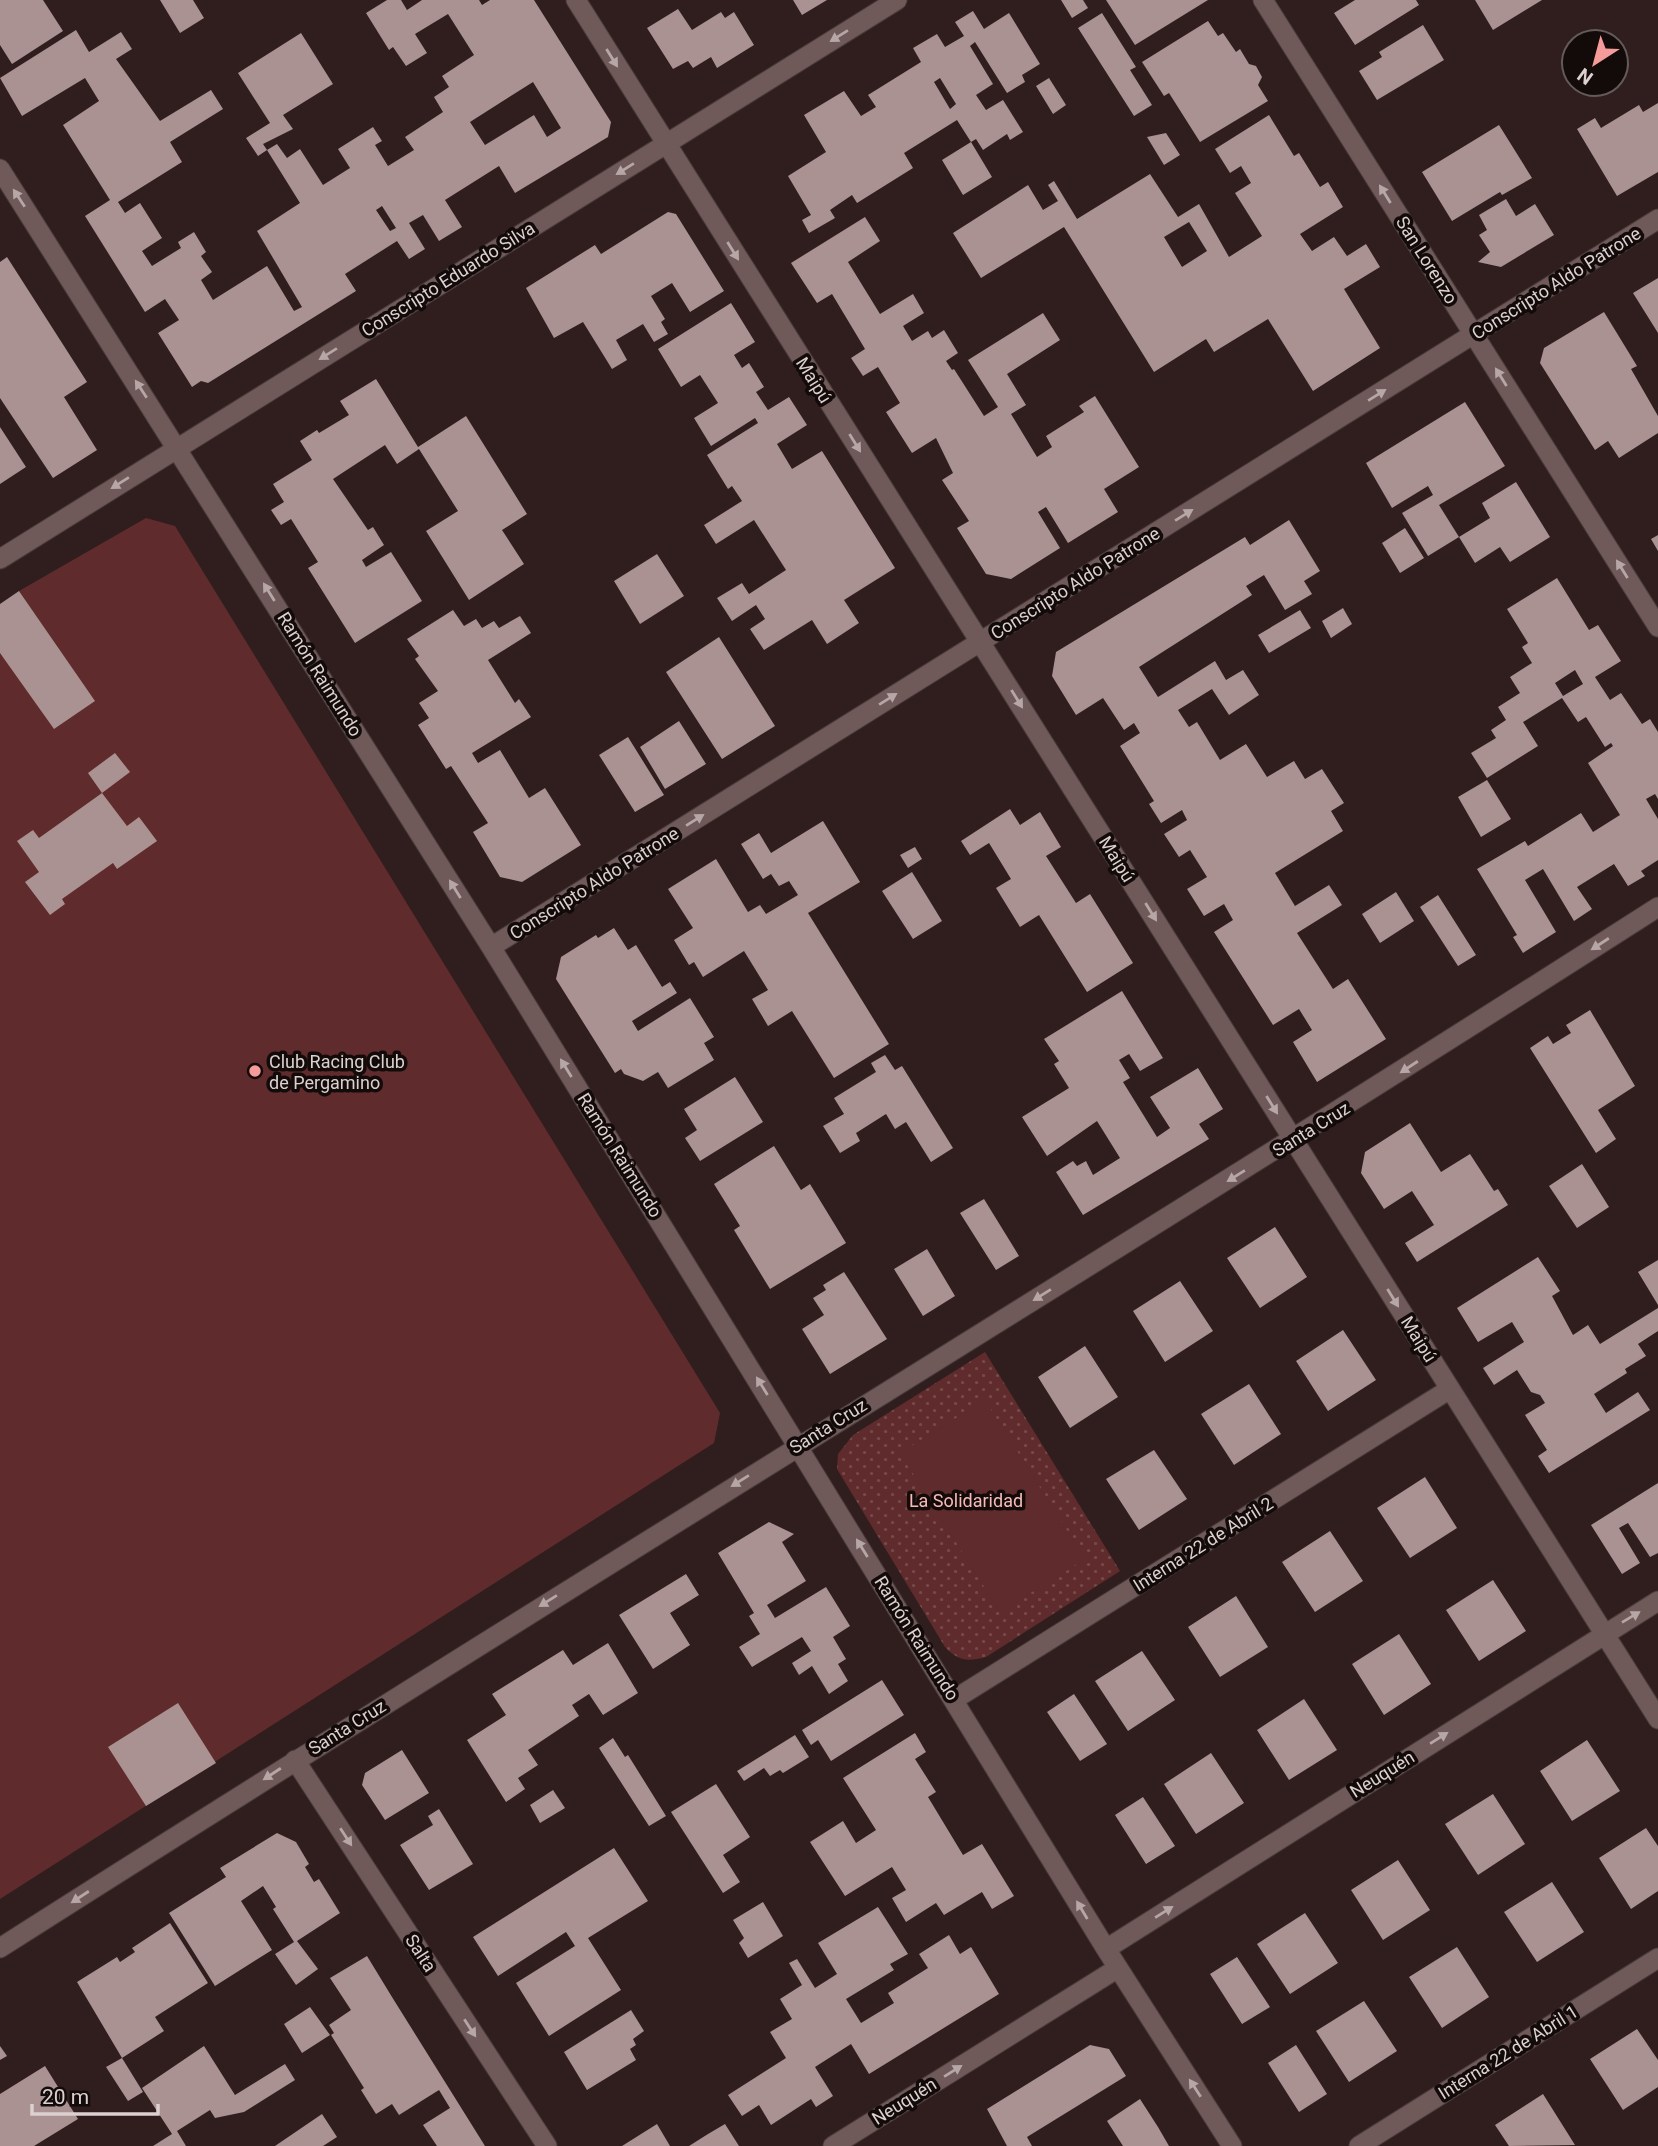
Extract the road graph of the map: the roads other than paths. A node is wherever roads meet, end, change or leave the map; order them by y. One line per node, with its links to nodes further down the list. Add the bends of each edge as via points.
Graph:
1 (576, 0): 4 (street, Maipú, one-way to 4)
2 (897, 0): 4 (street, Conscripto Eduardo Silva, one-way to 4)
3 (1263, 0): 7 (street, San Lorenzo, one-way to 3)
4 (664, 144): 8 (street, Conscripto Eduardo Silva, one-way to 8); 11 (street, Maipú, one-way to 11)
5 (0, 169): 8 (street, Ramón Raimundo, one-way to 5)
6 (1658, 219): 7 (street, Conscripto Aldo Patrone)
7 (1474, 335): 10 (street, San Lorenzo, one-way to 7); 11 (street, Conscripto Aldo Patrone, one-way to 7)
8 (178, 447): 9 (street, Conscripto Eduardo Silva, one-way to 9); 13 (street, Ramón Raimundo, one-way to 8)
9 (0, 559)
10 (1658, 627)
11 (980, 641): 13 (street, Conscripto Aldo Patrone, one-way to 11); 14 (street, Maipú, one-way to 14)
12 (1658, 908): 14 (street, Santa Cruz, one-way to 14)
13 (491, 947): 16 (street, Ramón Raimundo, one-way to 13)
14 (1294, 1140): 15 (street, Maipú, one-way to 15); 16 (street, Santa Cruz, one-way to 16)
15 (1450, 1390): 18 (street, Maipú); 19 (street, Interna 22 de Abril 2)
16 (798, 1444): 19 (street, Ramón Raimundo, one-way to 16); 21 (street, Santa Cruz, one-way to 21)
17 (1658, 1601): 18 (street, Neuquén, one-way to 17)
18 (1604, 1634): 20 (street, Maipú); 23 (street, Neuquén, one-way to 18)
19 (955, 1699): 23 (street, Ramón Raimundo, one-way to 19)
20 (1658, 1718)
21 (295, 1760): 22 (street, Santa Cruz, one-way to 22); 26 (street, Salta, one-way to 26)
22 (0, 1948)
23 (1106, 1948): 25 (street, Ramón Raimundo)
24 (1658, 1958): 29 (street, Interna 22 de Abril 1)
25 (1118, 1968): 27 (street, Neuquén, one-way to 25); 28 (street, Ramón Raimundo, one-way to 25)
26 (547, 2146)
27 (833, 2146)
28 (1232, 2146)
29 (1359, 2146)

